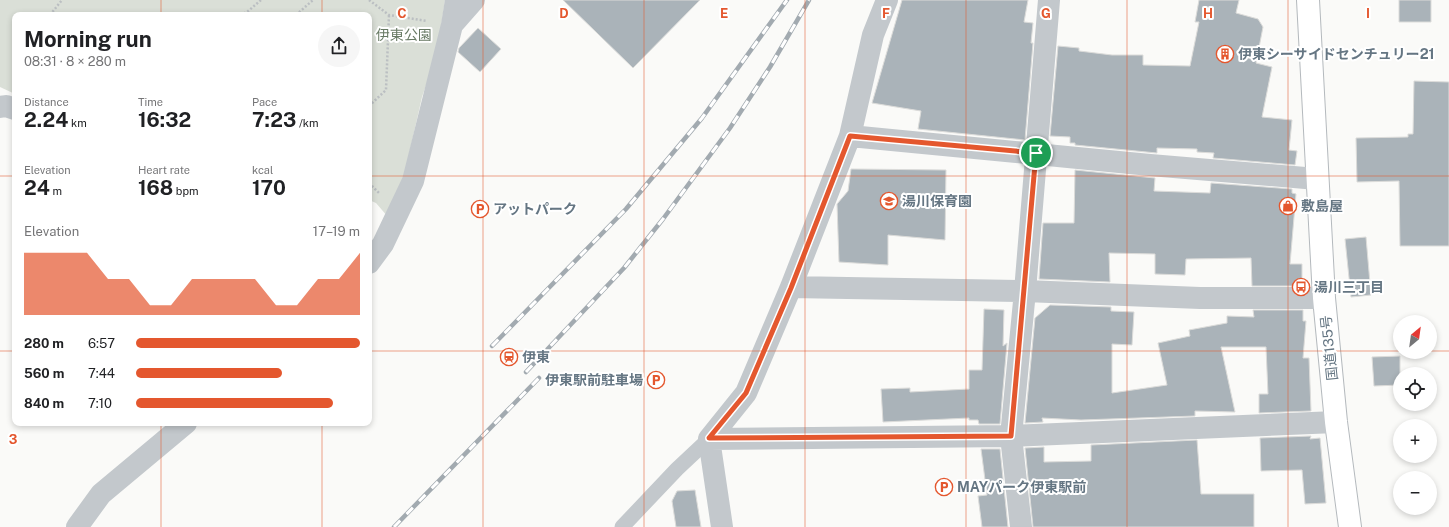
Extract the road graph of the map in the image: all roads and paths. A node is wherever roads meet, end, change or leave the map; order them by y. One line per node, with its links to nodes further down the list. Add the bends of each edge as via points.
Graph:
1 (62, 0): 10 (path)
2 (260, 0): 11 (path)
3 (313, 0): 12 (path)
4 (369, 0): 13 (path)
5 (456, 0): 14 (street)
6 (474, 0): 14 (street)
7 (887, 0): 18 (street, via 873,35)
8 (1049, 0): 19 (street)
9 (1308, 0): 20 (highway, 国道135号)
10 (52, 12)
11 (244, 12)
12 (299, 12)
13 (389, 15): 14 (path); 15 (path, via 386,90)
14 (452, 25): 21 (street, via 413,181 383,244)
15 (372, 103)
16 (0, 107): 17 (street)
17 (12, 108)
18 (850, 136): 19 (street); 22 (street)
19 (1036, 153): 20 (street); 23 (street)
20 (1317, 179): 24 (highway, 国道135号)
21 (372, 259)
22 (791, 288): 23 (street); 28 (street, via 746,393)
23 (1025, 291): 24 (street, via 1200,298); 27 (street)
24 (1324, 298): 25 (highway, 国道135号)
25 (1336, 422): 27 (street); 33 (highway, 国道135号)
26 (182, 426): 29 (street, via 101,494)
27 (1011, 436): 28 (street); 32 (street)
28 (709, 438): 30 (lane); 31 (street)
29 (77, 527)
30 (622, 527)
31 (722, 527)
32 (1021, 527)
33 (1350, 527)

